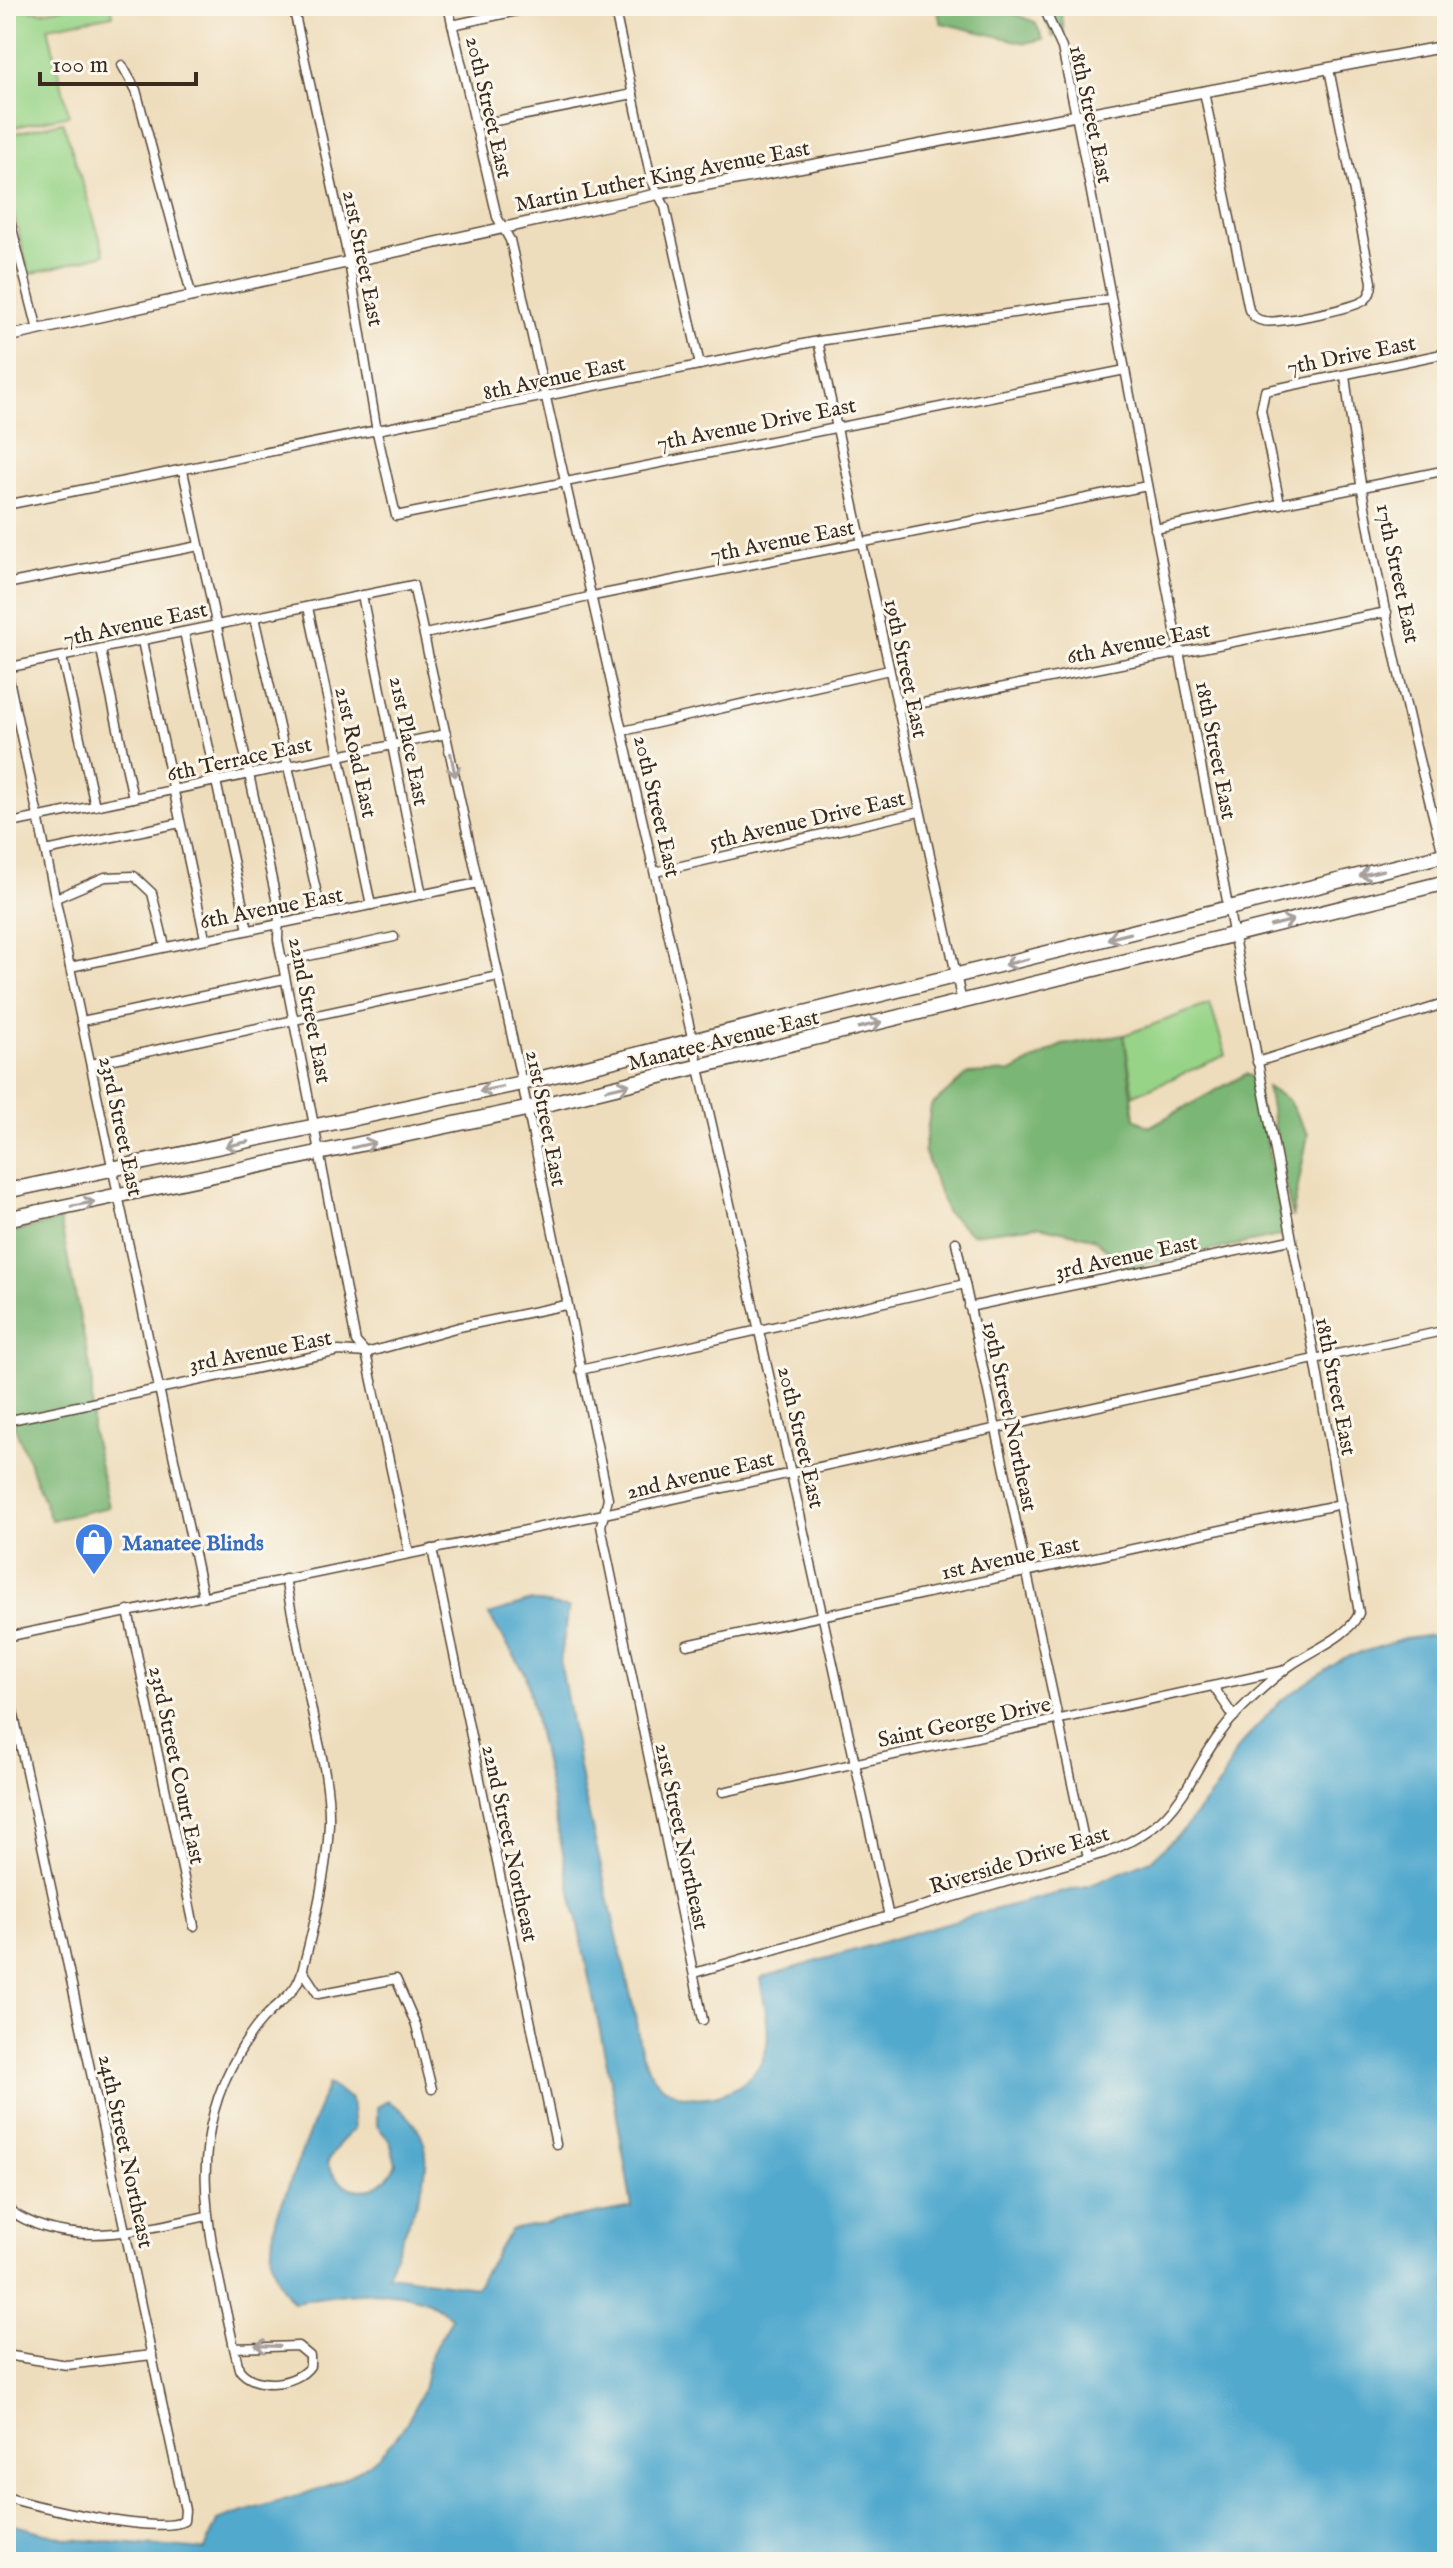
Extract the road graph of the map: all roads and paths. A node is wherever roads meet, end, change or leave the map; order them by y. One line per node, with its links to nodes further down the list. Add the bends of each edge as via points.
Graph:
1 (293, 6): 17 (street, 21st Street East)
2 (448, 6): 6 (street, 20th Street East)
3 (540, 6): 6 (street)
4 (614, 6): 11 (street)
5 (1043, 6): 12 (street, 18th Street East, via 1062,48)
6 (452, 25): 13 (street, 20th Street East)
7 (1447, 46): 9 (street, Martin Luther King Avenue East)
8 (122, 65): 18 (street, via 136,90)
9 (1329, 69): 10 (street, Martin Luther King Avenue East); 10 (street, via 1372,290 1361,303 1312,314 1267,322 1249,310)
10 (1204, 92): 12 (street, Martin Luther King Avenue East)
11 (633, 94): 13 (street); 14 (street)
12 (1075, 116): 14 (street, Martin Luther King Avenue East); 19 (street, 18th Street East)
13 (475, 125): 16 (street, 20th Street East)
14 (658, 194): 16 (street, Martin Luther King Avenue East); 24 (street)
15 (6, 205): 20 (street)
16 (504, 228): 17 (street, Martin Luther King Avenue East); 27 (street, 20th Street East)
17 (349, 262): 18 (street, Martin Luther King Avenue East); 29 (street, 21st Street East)
18 (192, 297): 20 (street, Martin Luther King Avenue East)
19 (1111, 299): 22 (street, 8th Avenue East); 25 (street, 18th Street East)
20 (38, 330): 21 (street, Martin Luther King Avenue East)
21 (6, 337)
22 (818, 341): 24 (street, 8th Avenue East); 28 (street, 19th Street East)
23 (1447, 353): 26 (street, 7th Drive East)
24 (700, 365): 27 (street, 8th Avenue East)
25 (1125, 370): 28 (street, 7th Avenue Drive East); 33 (street, 18th Street East)
26 (1345, 376): 34 (street, 17th Street East); 35 (street, 7th Drive East, via 1262,393)
27 (547, 397): 29 (street, 8th Avenue East); 32 (street, 20th Street East)
28 (838, 427): 32 (street, 7th Avenue Drive East); 39 (street, 19th Street East)
29 (377, 432): 31 (street, 8th Avenue East); 37 (street, 21st Street East)
30 (1447, 470): 34 (street)
31 (183, 471): 36 (street, 8th Avenue East); 40 (street, 22nd Street East)
32 (565, 480): 37 (street, 7th Avenue Drive East); 44 (street, 20th Street East)
33 (1147, 486): 38 (street, 18th Street East); 39 (street, 7th Avenue East)
34 (1363, 488): 35 (street); 46 (street, 17th Street East)
35 (1280, 504): 38 (street)
36 (6, 505)
37 (396, 516)
38 (1155, 529): 53 (street, 18th Street East)
39 (862, 542): 44 (street, 7th Avenue East); 56 (street, 19th Street East)
40 (199, 546): 41 (street); 48 (street, 22nd Street East)
41 (6, 584)
42 (413, 585): 43 (street, 7th Avenue East); 50 (street, 21st Street East)
43 (362, 595): 45 (street, 7th Avenue East); 60 (street, 21st Place East)
44 (593, 596): 50 (street, 7th Avenue East); 58 (street, 20th Street East)
45 (308, 607): 47 (street, 7th Avenue East); 61 (street, 21st Road East)
46 (1387, 612): 53 (street, 6th Avenue East); 73 (street, 17th Street East)
47 (254, 617): 48 (street, 7th Avenue East); 62 (street)
48 (216, 624): 49 (street, 7th Avenue East); 63 (street, 22nd Street East)
49 (184, 632): 51 (street, 7th Avenue East); 64 (street)
50 (425, 634): 59 (street, 21st Street East)
51 (142, 641): 52 (street, 7th Avenue East); 65 (street)
52 (101, 650): 54 (street, 7th Avenue East); 66 (street)
53 (1179, 653): 57 (street, 6th Avenue East); 80 (street, 18th Street East)
54 (62, 657): 55 (street, 7th Avenue East); 67 (street)
55 (6, 667): 69 (street, 23rd Street East)
56 (889, 670): 57 (street, 19th Street East); 58 (street)
57 (897, 708): 68 (street, 19th Street East)
58 (623, 731): 74 (street, 20th Street East)
59 (446, 734): 60 (street, 6th Terrace East); 76 (street, 21st Street East, one-way to 76)
60 (392, 745): 61 (street, 6th Terrace East); 77 (street, 21st Place East)
61 (340, 756): 62 (street, 6th Terrace East); 79 (street, 21st Road East)
62 (288, 767): 63 (street, 6th Terrace East); 81 (street)
63 (248, 775): 64 (street, 6th Terrace East); 82 (street, 22nd Street East)
64 (215, 781): 65 (street, 6th Terrace East); 83 (street)
65 (174, 790): 66 (street, 6th Terrace East); 70 (street)
66 (133, 798): 67 (street, 6th Terrace East)
67 (95, 806): 69 (street, 6th Terrace East)
68 (919, 812): 74 (street, 5th Avenue Drive East); 91 (street, 19th Street East)
69 (39, 817): 71 (street, 6th Terrace East); 72 (street, 23rd Street East)
70 (180, 823): 72 (street); 86 (street)
71 (6, 824)
72 (46, 851): 78 (street, 23rd Street East)
73 (1446, 859): 80 (main road, Manatee Avenue East, one-way to 80)
74 (655, 872): 97 (street, 20th Street East)
75 (1447, 882): 84 (main road, Manatee Avenue East, one-way to 75)
76 (478, 883): 77 (street, 6th Avenue East); 90 (street, 21st Street East)
77 (422, 895): 79 (street, 6th Avenue East)
78 (56, 898): 87 (street, via 105,877 134,876 152,893); 89 (street, 23rd Street East)
79 (371, 905): 81 (street, 6th Avenue East)
80 (1229, 909): 84 (street, 18th Street East); 91 (main road, Manatee Avenue East, one-way to 91)
81 (322, 916): 82 (street, 6th Avenue East)
82 (278, 925): 83 (street, 6th Avenue East); 88 (street, 22nd Street East)
83 (248, 930): 86 (street, 6th Avenue East)
84 (1233, 936): 93 (main road, Manatee Avenue East); 98 (street, 18th Street East)
85 (394, 937): 88 (street)
86 (205, 938): 87 (street, 6th Avenue East)
87 (165, 946): 89 (street, 6th Avenue East)
88 (282, 962): 92 (street, 22nd Street East)
89 (70, 967): 95 (street, 23rd Street East)
90 (498, 976): 96 (street); 101 (street, 21st Street East)
91 (955, 976): 93 (street, 19th Street East); 97 (main road, Manatee Avenue East)
92 (285, 979): 95 (street); 96 (street, 22nd Street East)
93 (962, 1002): 100 (main road, Manatee Avenue East, one-way to 93)
94 (1447, 1003): 98 (street)
95 (82, 1021): 99 (street, 23rd Street East)
96 (294, 1021): 99 (street); 103 (street, 22nd Street East)
97 (694, 1042): 100 (street, 20th Street East); 101 (main road, Manatee Avenue East)
98 (1257, 1062): 109 (street, 18th Street East)
99 (91, 1064): 105 (street, 23rd Street East)
100 (699, 1068): 102 (main road, Manatee Avenue East, one-way to 100); 114 (street, 20th Street East)
101 (522, 1083): 102 (street, 21st Street East); 103 (main road, Manatee Avenue East, one-way to 103)
102 (526, 1109): 104 (main road, Manatee Avenue East, one-way to 102); 112 (street, 21st Street East)
103 (316, 1127): 104 (street, 22nd Street East); 105 (main road, Manatee Avenue East, one-way to 105)
104 (321, 1154): 107 (main road, Manatee Avenue East); 116 (street, 22nd Street East, via 356,1342)
105 (113, 1170): 106 (main road, Manatee Avenue East); 107 (street, 23rd Street East)
106 (6, 1191)
107 (118, 1197): 108 (main road, Manatee Avenue East, one-way to 107); 119 (street, 23rd Street East)
108 (6, 1219)
109 (1290, 1240): 113 (street, 3rd Avenue East); 117 (street, 18th Street East)
110 (956, 1242): 111 (street)
111 (965, 1284): 113 (street); 114 (street)
112 (566, 1305): 116 (street, 3rd Avenue East); 118 (street, 21st Street East)
113 (969, 1307): 121 (street, 19th Street Northeast)
114 (759, 1329): 118 (street); 122 (street, 20th Street East)
115 (1447, 1330): 117 (street, 2nd Avenue East)
116 (366, 1353): 119 (street, 3rd Avenue East, via 339,1351); 126 (street, 22nd Street East)
117 (1315, 1359): 121 (street, 2nd Avenue East); 123 (street, 18th Street East)
118 (580, 1370): 124 (street, 21st Street East, via 608,1498)
119 (158, 1389): 120 (street, 3rd Avenue East); 129 (street, 23rd Street East)
120 (6, 1421)
121 (995, 1428): 122 (street, 2nd Avenue East); 127 (street, 19th Street Northeast)
122 (791, 1471): 124 (street, 2nd Avenue East); 131 (street, 20th Street East)
123 (1341, 1504): 127 (street, 1st Avenue East); 135 (street, 18th Street East, via 1359,1613 1350,1627)
124 (604, 1514): 125 (street, 2nd Avenue East); 134 (street, 21st Street East, via 601,1526)
125 (432, 1549): 126 (street, 2nd Avenue East); 149 (street, 22nd Street Northeast)
126 (409, 1553): 128 (street, 2nd Avenue East)
127 (1026, 1572): 131 (street, 1st Avenue East); 139 (street, 19th Street Northeast)
128 (285, 1579): 129 (street, 2nd Avenue East); 145 (street, via 328,1785 329,1825)
129 (203, 1596): 130 (street, 2nd Avenue East)
130 (128, 1611): 132 (street, 2nd Avenue East); 144 (street, 23rd Street Court East)
131 (824, 1617): 133 (street, 1st Avenue East); 140 (street, 20th Street East)
132 (6, 1637)
133 (687, 1645)
134 (628, 1659): 146 (street, 21st Street Northeast)
135 (1283, 1670): 137 (street, Saint George Drive); 138 (street, Riverside Drive East)
136 (6, 1678): 152 (street, 24th Street Northeast)
137 (1213, 1686): 138 (street); 139 (street, Saint George Drive)
138 (1234, 1717): 142 (street, Riverside Drive East, via 1185,1795 1160,1824 1127,1845)
139 (1057, 1719): 140 (street, Saint George Drive); 142 (street)
140 (855, 1763): 141 (street, Saint George Drive); 143 (street, 20th Street East)
141 (723, 1792)
142 (1088, 1858): 143 (street, Riverside Drive East)
143 (889, 1917): 146 (street, Riverside Drive East)
144 (194, 1926)
145 (303, 1971): 148 (street, via 318,1994 396,1979 416,2025); 151 (street, via 289,1998 252,2032 226,2077 206,2149)
146 (694, 1973): 147 (street, 21st Street Northeast)
147 (703, 2020)
148 (432, 2089)
149 (556, 2144)
150 (6, 2208): 152 (street, via 55,2232)
151 (207, 2216): 152 (street); 153 (street)
152 (126, 2232): 155 (street, 24th Street Northeast)
153 (234, 2348): 153 (street, one-way to 153, via 241,2372 256,2381 286,2380 307,2370 310,2356 298,2346)
154 (6, 2355): 155 (street, via 67,2365)
155 (152, 2355): 156 (street, 24th Street Northeast, via 184,2521 173,2525 100,2518)
156 (6, 2497)

